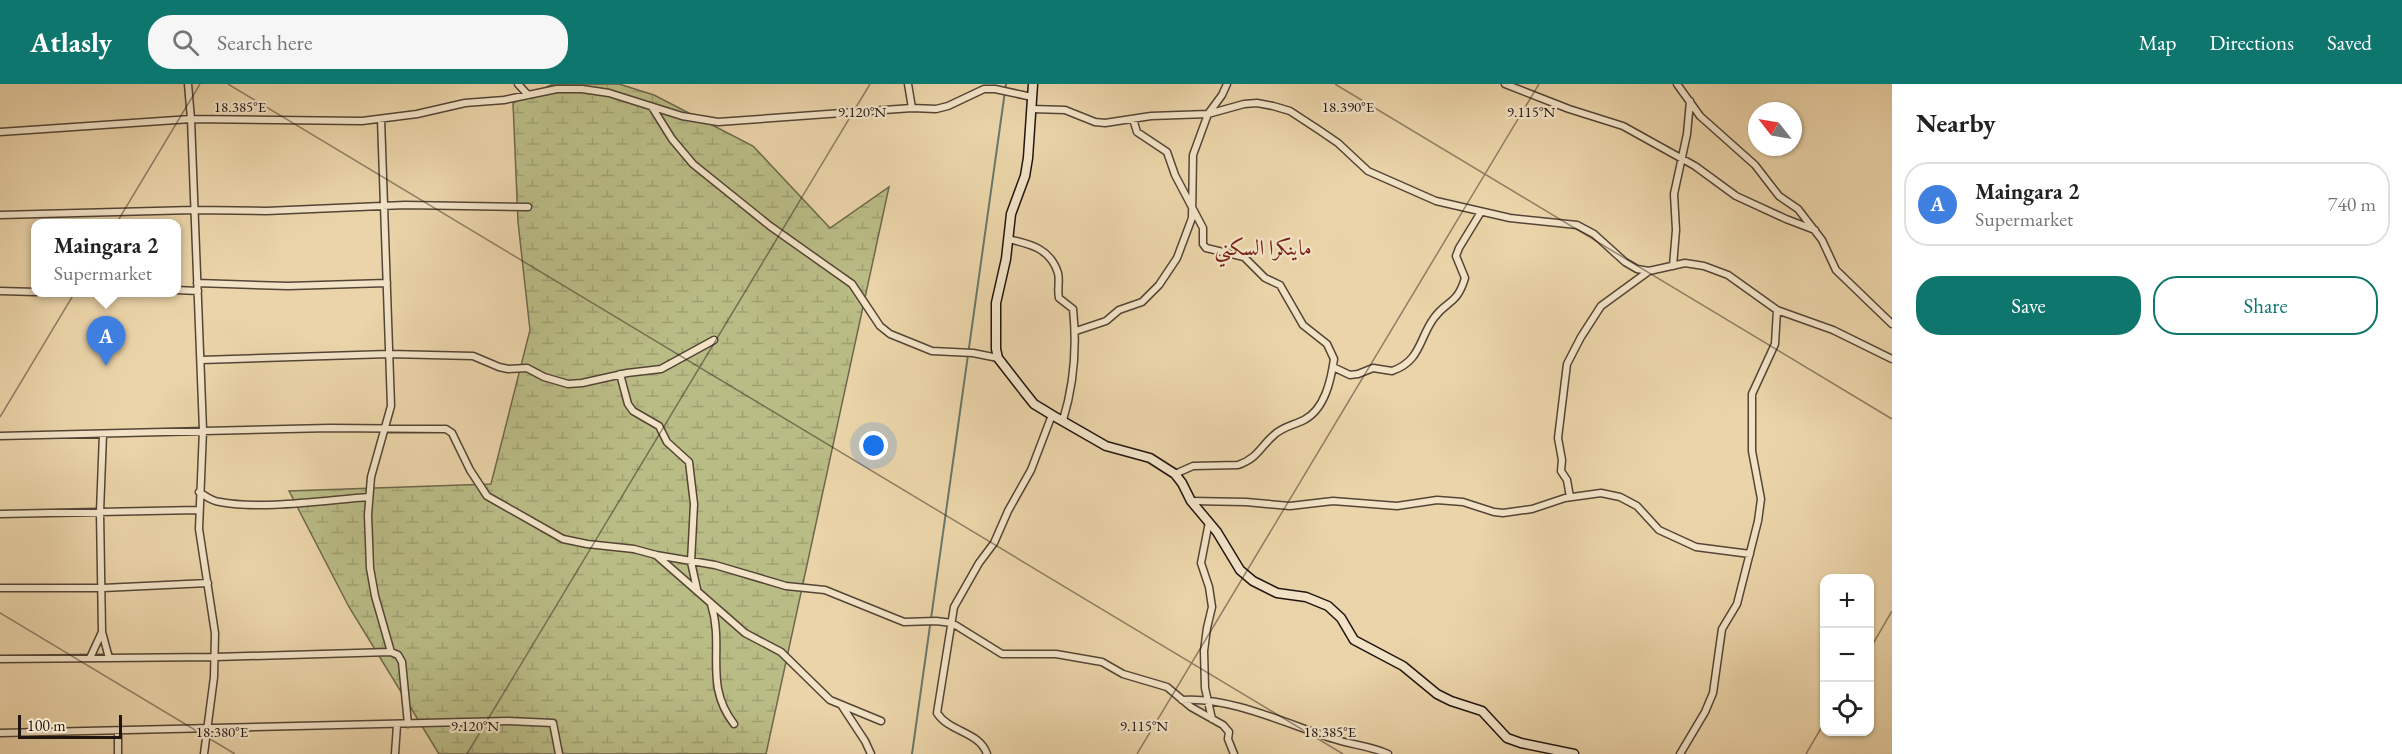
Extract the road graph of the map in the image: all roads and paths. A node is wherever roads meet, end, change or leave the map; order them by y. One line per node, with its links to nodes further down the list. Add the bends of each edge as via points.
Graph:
1 (188, 84): 18 (street)
2 (518, 84): 11 (street)
3 (538, 84): 10 (street)
4 (908, 84): 15 (street)
5 (1033, 84): 12 (street)
6 (1227, 84): 17 (street)
7 (1505, 84): 22 (street, via 1623,126)
8 (1677, 84): 13 (street)
9 (555, 86): 10 (street); 14 (street, via 609,93)
10 (537, 93): 11 (street)
11 (528, 95): 19 (street)
12 (1032, 97): 15 (street, via 984,89 948,106); 16 (street)
13 (1690, 101): 22 (street); 29 (street, via 1700,116 1755,165 1771,187 1798,209)
14 (652, 107): 15 (street, via 718,122); 44 (street, via 693,164 770,226 852,284 880,326 891,334 932,351)
15 (912, 108)
16 (1031, 109): 20 (street, via 1065,110 1105,123); 30 (street, via 1025,177 1011,214)
17 (1208, 114): 20 (street); 25 (street, via 1192,164); 27 (street, via 1257,103 1290,111 1338,143 1368,171 1436,201)
18 (191, 119): 19 (street); 21 (street); 26 (street)
19 (381, 119): 23 (street)
20 (1133, 119): 25 (street, via 1137,132 1167,152)
21 (0, 132)
22 (1681, 159): 29 (street, via 1736,196); 31 (street, via 1674,194 1677,230)
23 (384, 207): 24 (street); 26 (street); 34 (street)
24 (528, 207)
25 (1193, 209): 41 (street, via 1177,258 1154,291 1142,303); 47 (street, via 1203,228 1206,248 1244,257 1265,278 1280,285 1303,325 1327,344)
26 (194, 210): 28 (street); 33 (street)
27 (1481, 212): 32 (street, via 1577,225 1594,234 1625,262); 47 (street, via 1456,256 1465,278 1458,296 1433,319 1414,356 1392,371 1373,368 1350,375)
28 (0, 215)
29 (1815, 230): 40 (street, via 1836,270)
30 (1008, 239): 41 (street, via 1047,253 1058,274 1059,298 1073,309); 44 (street, via 996,303)
31 (1673, 266): 32 (street); 39 (street, via 1704,266 1728,275)
32 (1649, 271): 58 (street, via 1601,306 1567,364 1558,438 1561,471)
33 (197, 283): 34 (street); 37 (street)
34 (387, 283): 43 (street)
35 (181, 290): 37 (street)
36 (0, 291): 38 (street)
37 (198, 291): 46 (street)
38 (31, 292)
39 (1777, 310): 45 (street, via 1833,330); 64 (street, via 1775,344 1752,394 1752,451 1761,509)
40 (1892, 324)
41 (1076, 331): 50 (street, via 1074,373)
42 (714, 340): 48 (street, via 661,369)
43 (389, 354): 46 (street); 48 (street, via 473,356 499,367 527,368 568,384); 51 (street, via 391,406)
44 (998, 358): 49 (street, via 1034,404)
45 (1892, 359)
46 (201, 360): 52 (street)
47 (1333, 367): 55 (street, via 1316,410 1274,435 1254,457 1238,465 1193,466)
48 (620, 374): 66 (street, via 633,411 659,426 671,447 689,462 694,504)
49 (1052, 416): 50 (street); 72 (street, via 1031,470 994,543 954,607)
50 (1063, 420): 55 (street, via 1107,446 1150,458)
51 (385, 429): 52 (street); 57 (street, via 376,452); 65 (street, via 450,430 474,478 494,500 563,539)
52 (203, 430): 53 (street); 56 (street)
53 (103, 434): 54 (street); 61 (street)
54 (0, 436)
55 (1175, 474): 59 (street)
56 (199, 492): 57 (street, via 221,502 264,504); 60 (street)
57 (369, 497): 74 (street, via 370,568)
58 (1570, 497): 59 (street, via 1503,513 1463,502 1437,500 1397,506 1333,501 1290,506); 64 (street, via 1596,492 1620,497 1642,510 1664,533 1696,547)
59 (1191, 501): 63 (street)
60 (198, 510): 61 (street); 67 (street)
61 (100, 512): 62 (street); 69 (street)
62 (0, 514)
63 (1209, 522): 80 (street, via 1201,563 1212,607 1204,641); 98 (street, via 1240,570 1262,586 1328,606 1341,618 1354,640 1403,666 1437,694 1482,711 1507,738)
64 (1750, 554): 99 (street, via 1737,604 1722,629 1713,693)
65 (656, 555): 66 (street); 70 (street)
66 (691, 561): 70 (street); 72 (street, via 737,570 786,586 825,590 904,622)
67 (208, 583): 69 (street); 75 (street)
68 (0, 588): 69 (street)
69 (103, 588): 73 (street)
70 (697, 589): 71 (street)
71 (710, 602): 81 (street, via 753,639 781,652 830,700); 85 (street, via 716,621 716,686 723,708)
72 (952, 623): 79 (street, via 1002,654 1056,654 1102,662 1123,674 1167,687); 95 (street, via 937,713 941,720 979,740)
73 (102, 632): 76 (street); 77 (street)
74 (391, 652): 75 (street); 84 (street, via 402,662)
75 (215, 657): 77 (street); 87 (street)
76 (90, 658): 77 (street); 78 (street)
77 (109, 658)
78 (0, 659)
79 (1182, 700): 80 (street); 82 (street)
80 (1209, 700): 82 (street); 97 (street)
81 (842, 706): 83 (street); 94 (street)
82 (1212, 719): 96 (street, via 1227,728)
83 (881, 721)
84 (408, 724): 86 (street); 93 (street, via 553,723)
85 (734, 724)
86 (398, 725): 87 (street); 92 (street)
87 (207, 728): 88 (street); 91 (street)
88 (118, 731): 89 (street); 90 (street)
89 (0, 733)
90 (118, 754)
91 (204, 754)
92 (395, 754)
93 (559, 754)
94 (871, 754)
95 (987, 754)
96 (1234, 754)
97 (1388, 754)
98 (1574, 754)
99 (1680, 754)

